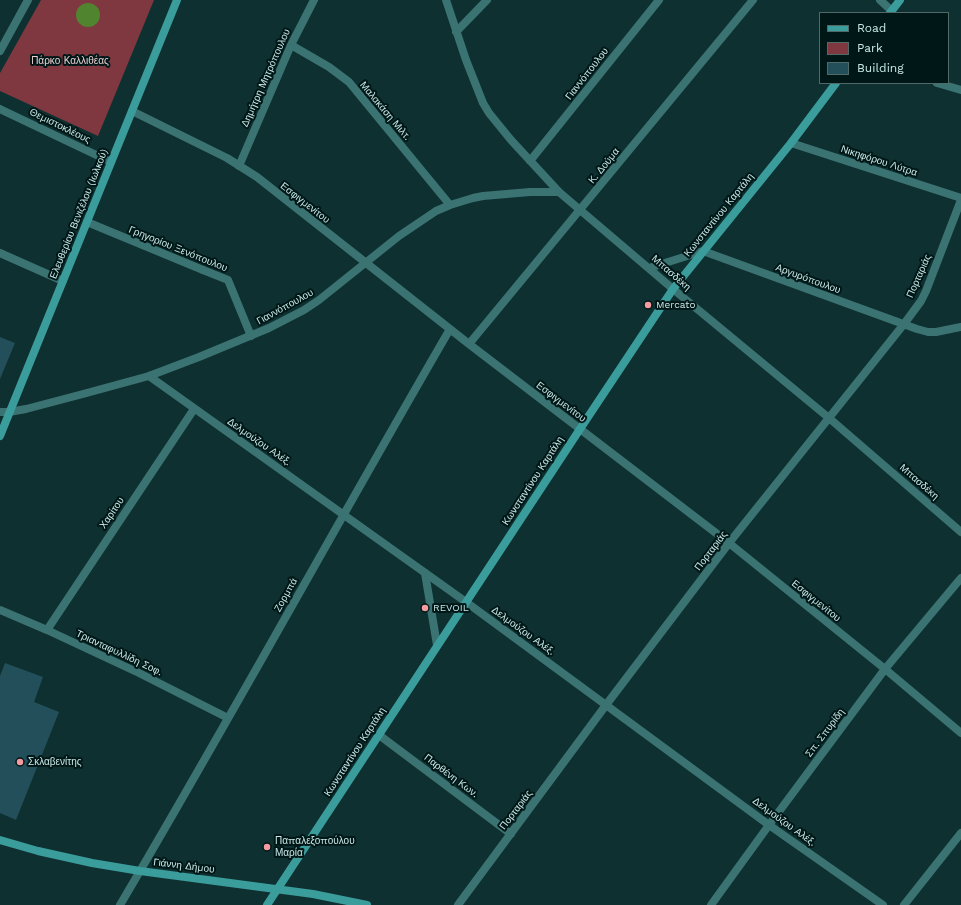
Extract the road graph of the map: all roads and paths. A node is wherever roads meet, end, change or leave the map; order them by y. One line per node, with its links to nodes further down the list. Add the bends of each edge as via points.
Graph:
1 (28, 0): 13 (street)
2 (177, 0): 18 (street, Ελευθερίου Βενιζέλου (Ιωλκού))
3 (314, 0): 12 (street, Δημήτρη Μητρόπουλου)
4 (446, 0): 11 (street, Μπασδέκη)
5 (487, 0): 11 (street)
6 (659, 0): 20 (street, Γιαννόπουλου)
7 (753, 0): 26 (street, Κ. Δούμα)
8 (880, 0): 10 (street)
9 (900, 0): 10 (street)
10 (891, 12)
11 (456, 32): 20 (street, Μπασδέκη, via 484,103 499,126)
12 (291, 45): 22 (street, Δημήτρη Μητρόπουλου); 25 (street, Μαλακάση Μιλτ., via 349,82)
13 (0, 51)
14 (835, 84): 19 (street, Κωνσταντίνου Καρτάλη)
15 (940, 84): 16 (street)
16 (961, 90)
17 (0, 108): 21 (street, Θεμιστοκλέους)
18 (132, 111): 21 (street, Ελευθερίου Βενιζέλου (Ιωλκού)); 22 (street, Εσφιγμενίτου)
19 (791, 142): 24 (street, Νικηφόρου Λύτρα); 28 (street, Κωνσταντίνου Καρτάλη)
20 (530, 161): 23 (street, Μπασδέκη)
21 (111, 162): 27 (street, Ελευθερίου Βενιζέλου (Ιωλκού))
22 (239, 166): 30 (street, Εσφιγμενίτου, via 257,177)
23 (559, 192): 25 (street, Γιαννόπουλου, via 483,196); 26 (street, Μπασδέκη)
24 (961, 199): 34 (street, Πορταριάς, via 926,291)
25 (450, 205): 30 (street, Γιαννόπουλου, via 425,218)
26 (581, 209): 31 (street, Μπασδέκη); 38 (street, Κ. Δούμα)
27 (86, 222): 32 (street, Ελευθερίου Βενιζέλου (Ιωλκού)); 37 (street, Γρηγορίου Ξενόπουλου, via 228,280)
28 (703, 251): 31 (street); 33 (street, Κωνσταντίνου Καρτάλη); 34 (street, Αργυρόπουλου)
29 (0, 253): 32 (street)
30 (365, 262): 36 (street, Εσφιγμενίτου); 37 (street, Γιαννόπουλου, via 304,310)
31 (649, 268): 33 (street, Μπασδέκη)
32 (63, 281): 42 (street, Ελευθερίου Βενιζέλου (Ιωλκού))
33 (673, 289): 43 (street, Μπασδέκη); 44 (street, Κωνσταντίνου Καρτάλη)
34 (904, 324): 35 (street, Αργυρόπουλου, via 928,332); 43 (street, Πορταριάς)
35 (961, 327)
36 (450, 329): 38 (street, Εσφιγμενίτου); 46 (street, Ζορμπά)
37 (251, 336): 39 (street, Γιαννόπουλου)
38 (469, 344): 44 (street, Εσφιγμενίτου)
39 (149, 376): 40 (street, Δελμούζου Αλέξ.); 42 (street, Γιαννόπουλου)
40 (194, 409): 46 (street, Δελμούζου Αλέξ.); 53 (street, Χαρίτου)
41 (0, 412): 42 (street, Γιαννόπουλου)
42 (9, 412): 45 (street, Ελευθερίου Βενιζέλου (Ιωλκού))
43 (829, 418): 47 (street, Μπασδέκη); 48 (street, Πορταριάς)
44 (580, 429): 48 (street, Εσφιγμενίτου); 51 (street, Κωνσταντίνου Καρτάλη)
45 (0, 436)
46 (343, 514): 49 (street, Δελμούζου Αλέξ.); 57 (street, Ζορμπά)
47 (961, 532)
48 (729, 543): 55 (street, Εσφιγμενίτου); 56 (street, Πορταριάς)
49 (424, 573): 51 (street, Δελμούζου Αλέξ.); 54 (street)
50 (961, 578): 55 (street, Σπ. Σπυρίδη)
51 (466, 602): 54 (street, Κωνσταντίνου Καρτάλη); 56 (street, Δελμούζου Αλέξ.)
52 (0, 610): 53 (street, Τριανταφυλλίδη Σοφ.)
53 (47, 630): 57 (street, Τριανταφυλλίδη Σοφ.)
54 (437, 645): 59 (street, Κωνσταντίνου Καρτάλη)
55 (884, 670): 58 (street, Εσφιγμενίτου); 60 (street, Σπ. Σπυρίδη)
56 (606, 705): 60 (street, Δελμούζου Αλέξ.); 62 (street, Πορταριάς)
57 (228, 718): 64 (street, Ζορμπά)
58 (961, 733)
59 (379, 735): 62 (street, Παρθένη Κων.); 65 (street, Κωνσταντίνου Καρτάλη)
60 (769, 825): 70 (street, Σπ. Σπυρίδη); 71 (street, Δελμούζου Αλέξ.)
61 (961, 833): 72 (street)
62 (511, 834): 69 (street, Πορταριάς)
63 (0, 840): 64 (street, Γιάννη Δήμου, via 92,863)
64 (140, 871): 65 (street, Γιάννη Δήμου); 66 (street, Ζορμπά)
65 (278, 890): 67 (street, Κωνσταντίνου Καρτάλη); 68 (street, Γιάννη Δήμου)
66 (120, 905)
67 (267, 905)
68 (367, 905)
69 (458, 905)
70 (711, 905)
71 (883, 905)
72 (904, 905)

